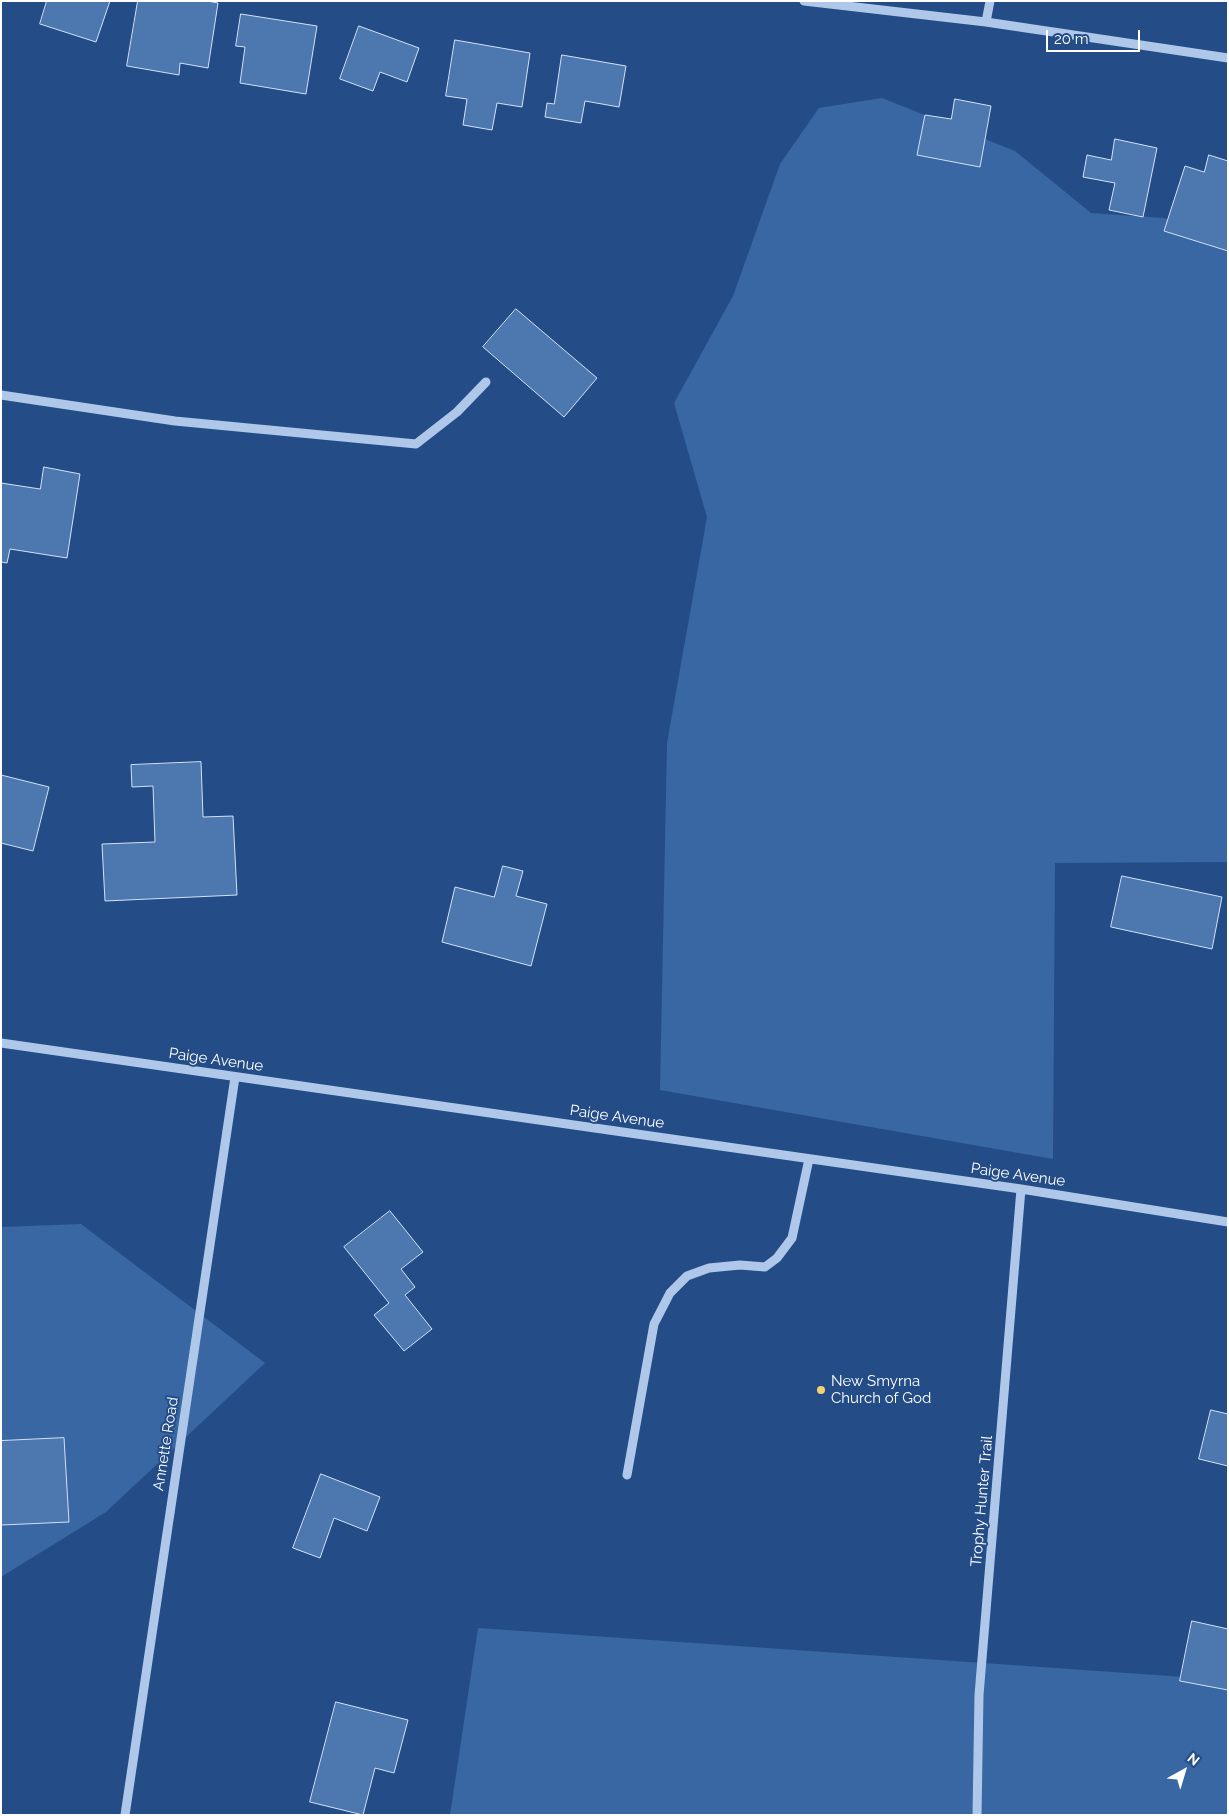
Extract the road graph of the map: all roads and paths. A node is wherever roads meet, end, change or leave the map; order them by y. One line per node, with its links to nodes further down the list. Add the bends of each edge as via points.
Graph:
1 (804, 1): 3 (street)
2 (990, 1): 3 (street)
3 (986, 22): 4 (street)
4 (1228, 58)
5 (486, 382): 6 (street, via 457,412 416,444 175,421)
6 (1, 395)
7 (1, 1043): 8 (street, Paige Avenue)
8 (235, 1077): 9 (street, Paige Avenue); 13 (street, Annette Road)
9 (810, 1159): 10 (street, Paige Avenue); 12 (street, via 792,1238 777,1258 764,1267 709,1268 687,1276 670,1292 654,1324)
10 (1022, 1189): 11 (street, Paige Avenue); 14 (street, Trophy Hunter Trail, via 979,1696)
11 (1228, 1222)
12 (627, 1474)
13 (124, 1815)
14 (977, 1815)

